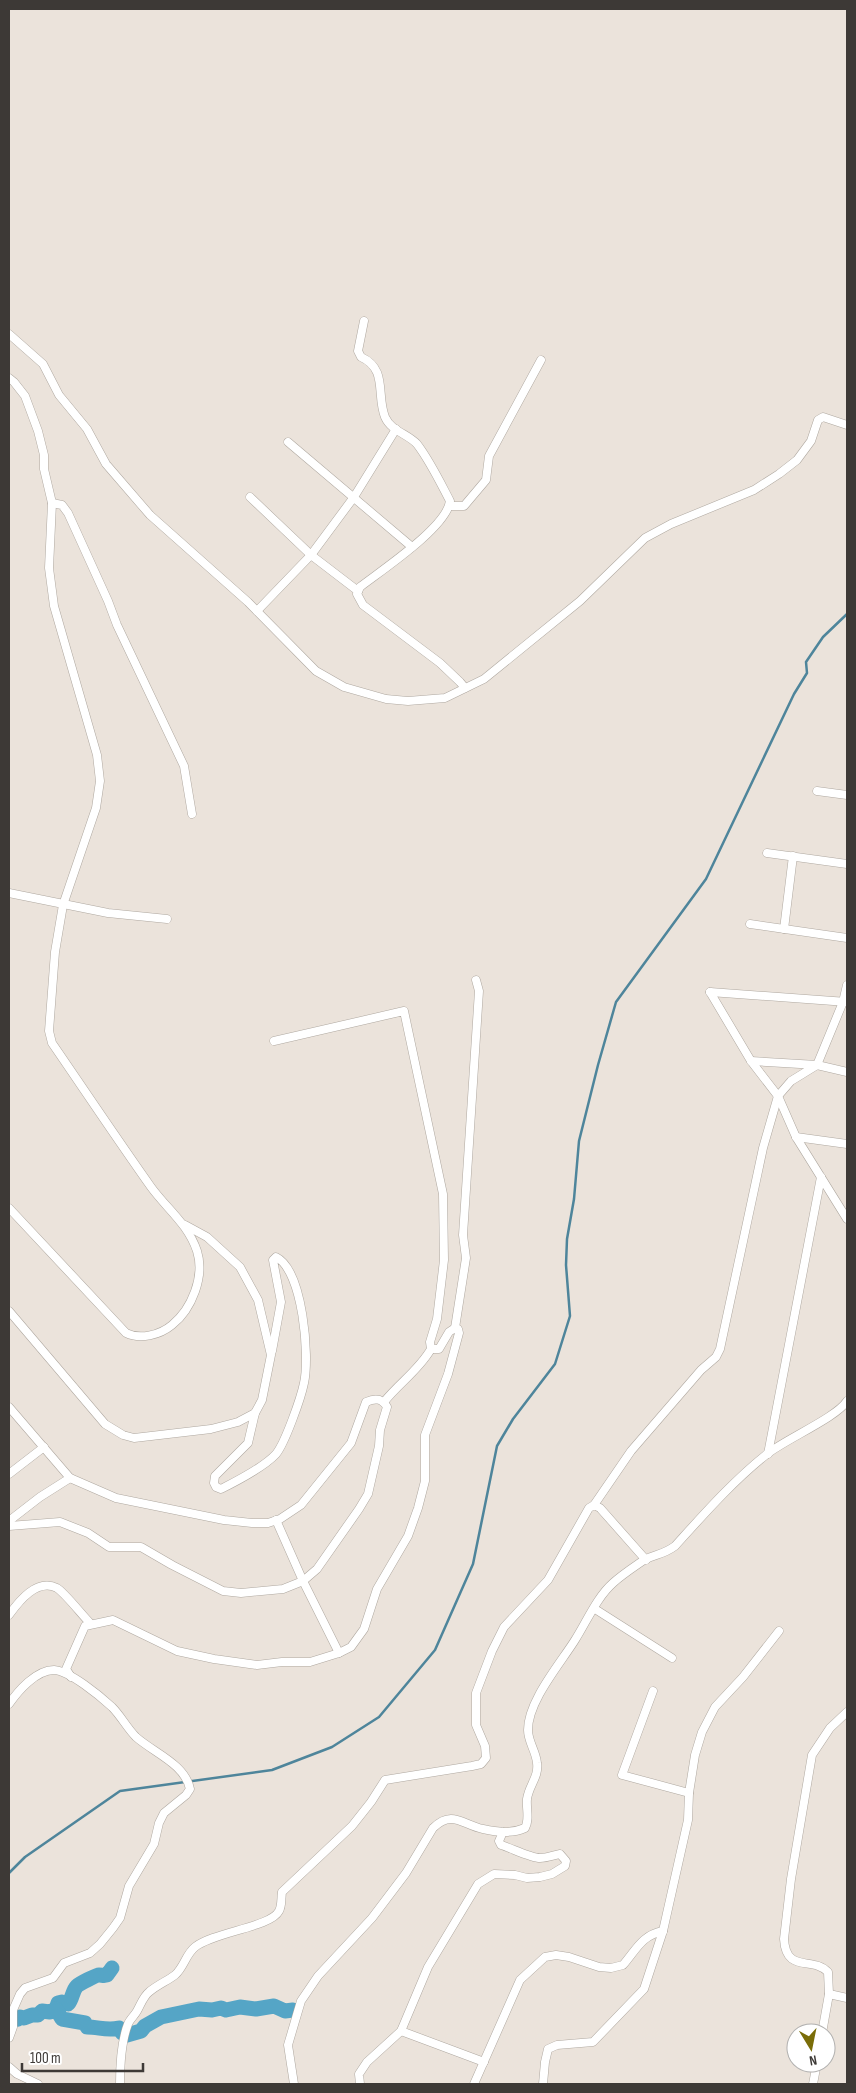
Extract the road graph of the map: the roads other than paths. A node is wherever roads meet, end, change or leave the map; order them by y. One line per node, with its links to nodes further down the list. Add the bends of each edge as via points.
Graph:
1 (364, 321): 6 (street, via 358,352 376,368 383,411 386,420)
2 (9, 334): 15 (street, via 43,364 59,395 87,429 106,464 150,515)
3 (541, 360): 11 (street, via 489,456 484,485 464,506)
4 (9, 378): 10 (street, via 25,396 32,413 44,455)
5 (847, 425): 16 (street, via 823,418 818,420 811,441 797,460 779,474 754,490 671,524 646,538 580,601 484,679)
6 (396, 429): 9 (street); 11 (street, via 420,448)
7 (288, 442): 9 (street)
8 (250, 497): 13 (street)
9 (354, 497): 12 (street); 13 (street)
10 (52, 503): 19 (street, via 62,505 68,513 117,625 167,726 184,766); 24 (street, via 49,568 54,606 97,755 100,781 96,808)
11 (450, 506): 12 (street, via 440,521)
12 (412, 548): 14 (street)
13 (311, 555): 14 (street); 15 (street)
14 (358, 590): 16 (street, via 363,605 440,664)
15 (257, 611): 16 (street, via 316,671 344,687 386,699 408,701 445,698)
16 (465, 688)
17 (817, 791): 18 (street)
18 (847, 795)
19 (192, 814)
20 (768, 853): 21 (street)
21 (793, 856): 22 (street); 27 (street)
22 (847, 864)
23 (9, 893): 24 (street)
24 (63, 905): 25 (street); 42 (street, via 50,1011 52,1043 153,1189)
25 (167, 919)
26 (750, 924): 27 (street)
27 (784, 929): 28 (street)
28 (847, 938)
29 (476, 980): 44 (street, via 478,991 463,1235 466,1258)
30 (847, 985): 31 (street)
31 (845, 1002): 33 (street, via 710,992); 34 (street)
32 (274, 1041): 45 (street, via 404,1012 443,1194 444,1260 437,1319 430,1342)
33 (751, 1061): 34 (street); 36 (street)
34 (817, 1065): 35 (street); 36 (street, via 791,1081)
35 (847, 1072)
36 (778, 1096): 37 (street); 55 (street, via 763,1148 716,1357 631,1451)
37 (796, 1137): 38 (street); 39 (street)
38 (847, 1144)
39 (821, 1177): 41 (street); 52 (street)
40 (9, 1208): 42 (street, via 133,1337 154,1334 178,1321 196,1291 200,1273 197,1251)
41 (847, 1219)
42 (185, 1225): 46 (street, via 207,1238 240,1268 258,1300)
43 (9, 1311): 50 (street, via 105,1424 123,1436 134,1438 211,1429)
44 (455, 1328): 45 (street, via 439,1349); 65 (street, via 459,1333 448,1374 424,1435 425,1481 416,1515 399,1554 377,1589 364,1629 350,1647)
45 (432, 1349): 48 (street, via 424,1362)
46 (271, 1355): 50 (street, via 262,1400); 50 (street, via 280,1302 273,1260 276,1258 285,1264 299,1296 306,1342 304,1383 276,1454 232,1483 221,1488 216,1486 215,1476 248,1443)
47 (847, 1401): 52 (street)
48 (384, 1402): 56 (street, via 373,1399 366,1402 351,1443 301,1505); 60 (street, via 387,1413 380,1430 368,1494 317,1569)
49 (10, 1411): 51 (street)
50 (256, 1413)
51 (44, 1447): 53 (street); 54 (street)
52 (768, 1454): 59 (street, via 735,1481 675,1546 665,1554)
53 (9, 1474)
54 (70, 1478): 56 (street, via 128,1500 224,1520 252,1523); 57 (street)
55 (594, 1506): 59 (street, via 600,1508); 82 (street, via 589,1508 548,1580 504,1628 492,1651 476,1694 476,1725 485,1746 486,1758 481,1764 472,1766 385,1780 352,1826 282,1892 278,1912 273,1918 194,1947 183,1967 150,1991 128,2023 120,2062)
56 (276, 1520): 60 (street)
57 (9, 1521)
58 (9, 1526): 60 (street, via 60,1522 73,1525 109,1547 141,1547 172,1566 224,1590 241,1593 283,1590)
59 (646, 1560): 61 (street, via 607,1589)
60 (303, 1581): 65 (street)
61 (595, 1609): 66 (street); 72 (street, via 554,1671 530,1720 529,1739 538,1765 537,1777 528,1798 527,1825 517,1832)
62 (9, 1615): 63 (street, via 23,1596 45,1586 57,1588)
63 (90, 1623): 65 (street, via 113,1620 177,1651 257,1665 310,1662); 67 (street, via 84,1626 66,1669)
64 (779, 1631): 71 (street, via 715,1708 702,1732)
65 (339, 1653)
66 (672, 1658)
67 (71, 1678): 69 (street, via 60,1671 43,1673 17,1693); 78 (street, via 112,1707 135,1735 188,1779 190,1789 164,1813 154,1844 129,1886 120,1918 113,1928 90,1953 64,1963 53,1978 25,1988 13,2010 14,2026)
68 (652, 1691): 71 (street, via 622,1776)
69 (9, 1704)
70 (847, 1712): 74 (street, via 830,1728 812,1755 784,1940 793,1961 828,1972)
71 (689, 1793): 73 (street, via 688,1820)
72 (503, 1832): 77 (street, via 499,1841 501,1845 535,1857 560,1854 566,1861 565,1866 560,1871 540,1877 494,1874 478,1884 428,1967); 83 (street, via 481,1829 451,1818 433,1828 406,1874 353,1940 328,1964 301,2001 288,2045)
73 (663, 1931): 79 (street, via 652,1933 623,1965 611,1968 569,1957 546,1957 520,1980); 86 (street, via 644,1989 593,2042 557,2045 548,2049)
74 (829, 1994): 75 (street); 76 (street)
75 (847, 1998)
76 (824, 2023)
77 (401, 2032): 79 (street); 84 (street, via 367,2062 360,2074)
78 (9, 2038)
79 (484, 2062): 85 (street)
80 (9, 2067): 81 (street)
81 (38, 2084)
82 (120, 2084)
83 (294, 2084)
84 (360, 2084)
85 (474, 2084)
86 (543, 2084)

